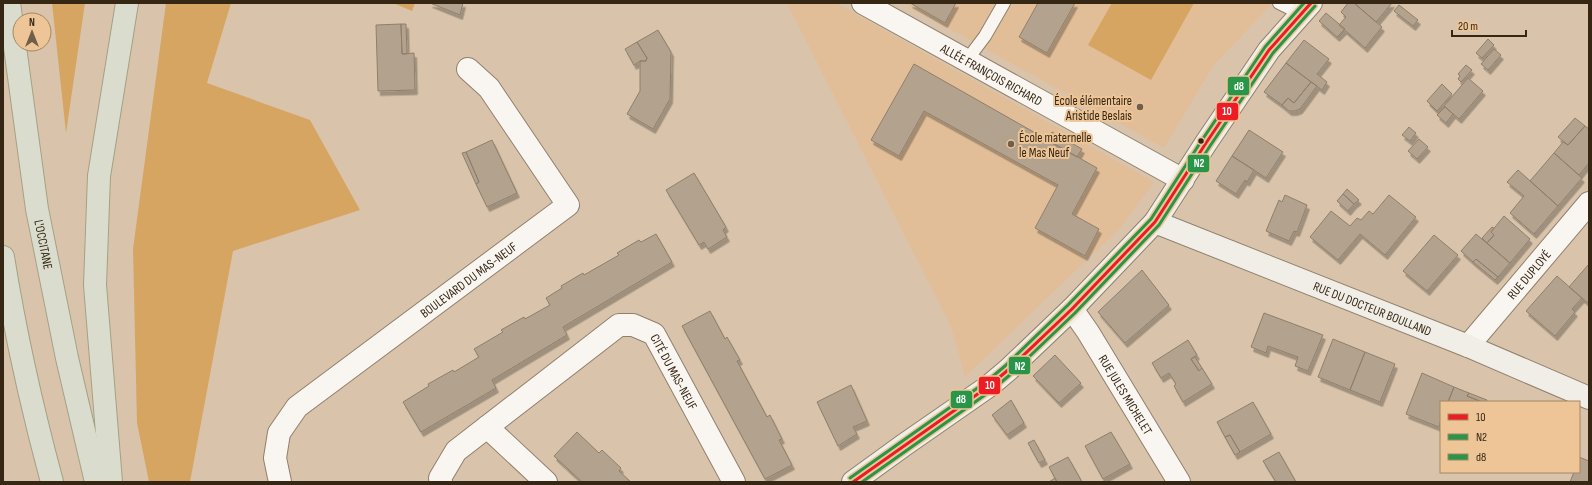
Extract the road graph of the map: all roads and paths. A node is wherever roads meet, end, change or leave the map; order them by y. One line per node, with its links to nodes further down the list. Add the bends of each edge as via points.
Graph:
1 (10, 3): 18 (highway, L'OCCITANE, via 37,209 67,358)
2 (127, 3): 19 (highway, via 99,176 96,285)
3 (863, 3): 7 (street, ALLÉE FRANÇOIS RICHARD)
4 (1004, 3): 7 (lane, via 985,36)
5 (1279, 3): 6 (lane)
6 (1306, 9): 9 (street, via 1269,50)
7 (967, 60): 9 (street, ALLÉE FRANÇOIS RICHARD)
8 (468, 69): 20 (street, BOULEVARD DU MAS-NEUF, via 489,88 568,205 297,407 279,433 274,458)
9 (1183, 180): 11 (street)
10 (1589, 203): 14 (street, RUE DUPLOYÉ)
11 (1155, 222): 13 (street); 14 (street, RUE DU DOCTEUR BOULLAND)
12 (3, 257): 17 (highway, via 42,448)
13 (1072, 309): 24 (street, via 1008,370); 25 (street, RUE JULES MICHELET)
14 (1468, 346): 15 (street, RUE DU DOCTEUR BOULLAND)
15 (1589, 398)
16 (487, 428): 21 (street, CITÉ DU MAS-NEUF, via 456,451 440,478); 22 (street); 23 (street, CITÉ DU MAS-NEUF, via 619,325 633,325 654,334)
17 (52, 482)
18 (96, 482)
19 (111, 482)
20 (280, 482)
21 (441, 482)
22 (546, 482)
23 (734, 482)
24 (854, 482)
25 (1179, 482)

